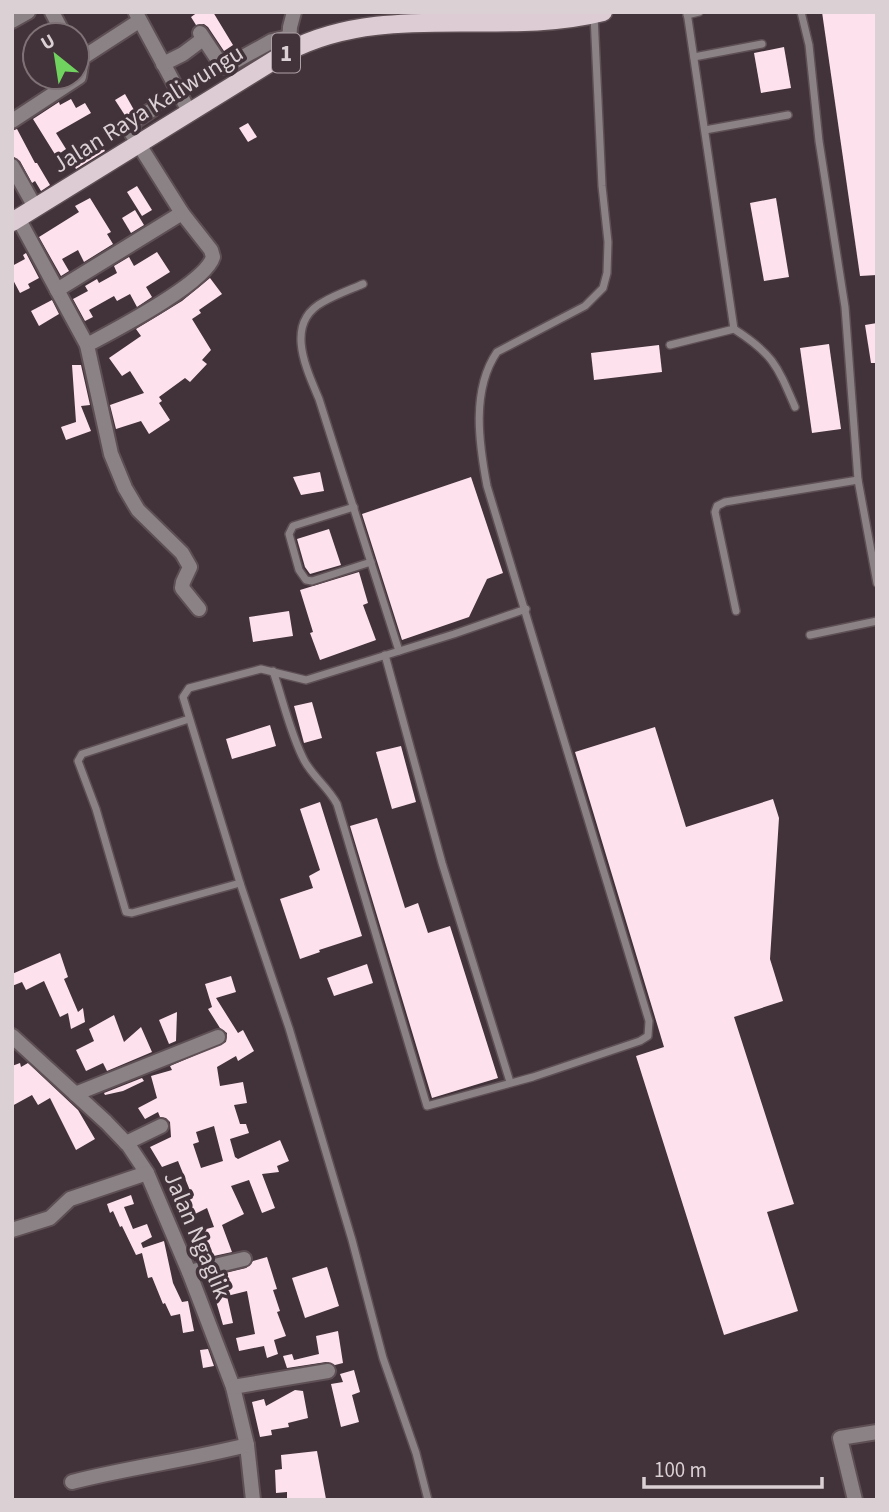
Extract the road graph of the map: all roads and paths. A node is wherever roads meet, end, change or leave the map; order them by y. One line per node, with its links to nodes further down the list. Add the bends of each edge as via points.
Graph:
1 (27, 12): 10 (street)
2 (294, 12): 11 (street)
3 (699, 12): 6 (lane)
4 (801, 12): 33 (lane, via 845,307)
5 (598, 13): 8 (main road, Jalan Raya Kaliwungu / 1); 38 (lane, via 602,186 608,242 603,288 585,306 500,349 482,392 479,442 487,486)
6 (687, 14): 14 (lane)
7 (137, 16): 13 (street); 15 (street)
8 (530, 16): 9 (main road, Jalan Raya Kaliwungu / 1)
9 (491, 17): 11 (main road, Jalan Raya Kaliwungu / 1, via 357,29)
10 (12, 21)
11 (289, 44): 15 (street, via 272,41 225,67 201,36 183,54); 18 (main road, Jalan Raya Kaliwungu / 1)
12 (762, 44): 14 (lane)
13 (91, 50)
14 (694, 57): 21 (lane)
15 (163, 64): 18 (street)
16 (58, 91): 20 (street)
17 (153, 108): 22 (street, via 132,126)
18 (190, 113): 22 (main road, Jalan Raya Kaliwungu / 1)
19 (789, 115): 21 (lane)
20 (12, 121)
21 (705, 130): 29 (lane)
22 (138, 144): 24 (main road, Jalan Raya Kaliwungu / 1); 25 (street)
23 (12, 166): 24 (street)
24 (35, 207): 26 (main road, Jalan Raya Kaliwungu / 1)
25 (181, 213): 28 (street); 30 (street, via 211,250 211,263 159,305)
26 (15, 220): 28 (street)
27 (363, 284): 34 (lane, via 320,303 300,327 303,363)
28 (57, 290): 30 (street)
29 (734, 329): 31 (lane); 32 (lane, via 772,360)
30 (87, 345): 37 (street, via 118,472 138,510 186,557 190,567 182,588)
31 (670, 345)
32 (795, 407)
33 (858, 480): 36 (lane); 39 (lane, via 717,506)
34 (354, 507): 35 (lane); 35 (lane, via 293,526 289,534 299,570 312,581)
35 (371, 562): 42 (lane)
36 (877, 583)
37 (199, 609)
38 (526, 609): 42 (lane); 49 (lane, via 650,1029 640,1041)
39 (736, 611)
40 (877, 621): 41 (lane)
41 (810, 635)
42 (399, 652): 43 (lane)
43 (386, 655): 44 (lane, via 306,680); 49 (lane, via 442,863)
44 (273, 671): 45 (lane, via 261,669 189,688 183,697); 49 (lane, via 303,757 337,804 427,1106)
45 (190, 719): 46 (lane); 46 (lane, via 82,754 78,761 126,912)
46 (240, 883): 64 (lane, via 289,1028)
47 (12, 1036): 50 (street, Jalan Ngaglik)
48 (218, 1037): 50 (street)
49 (510, 1082)
50 (75, 1094): 52 (street, Jalan Ngaglik)
51 (161, 1126): 52 (street)
52 (126, 1143): 53 (street, Jalan Ngaglik)
53 (147, 1173): 54 (street, via 70,1199 50,1218); 56 (street, Jalan Ngaglik)
54 (12, 1230)
55 (244, 1259): 56 (street)
56 (189, 1272): 58 (street, Jalan Ngaglik)
57 (328, 1371): 58 (street)
58 (233, 1387): 60 (street, Jalan Ngaglik)
59 (877, 1432): 62 (street, via 840,1438)
60 (247, 1445): 61 (street); 63 (street, Jalan Ngaglik)
61 (72, 1482)
62 (852, 1499)
63 (253, 1500)
64 (428, 1500)

